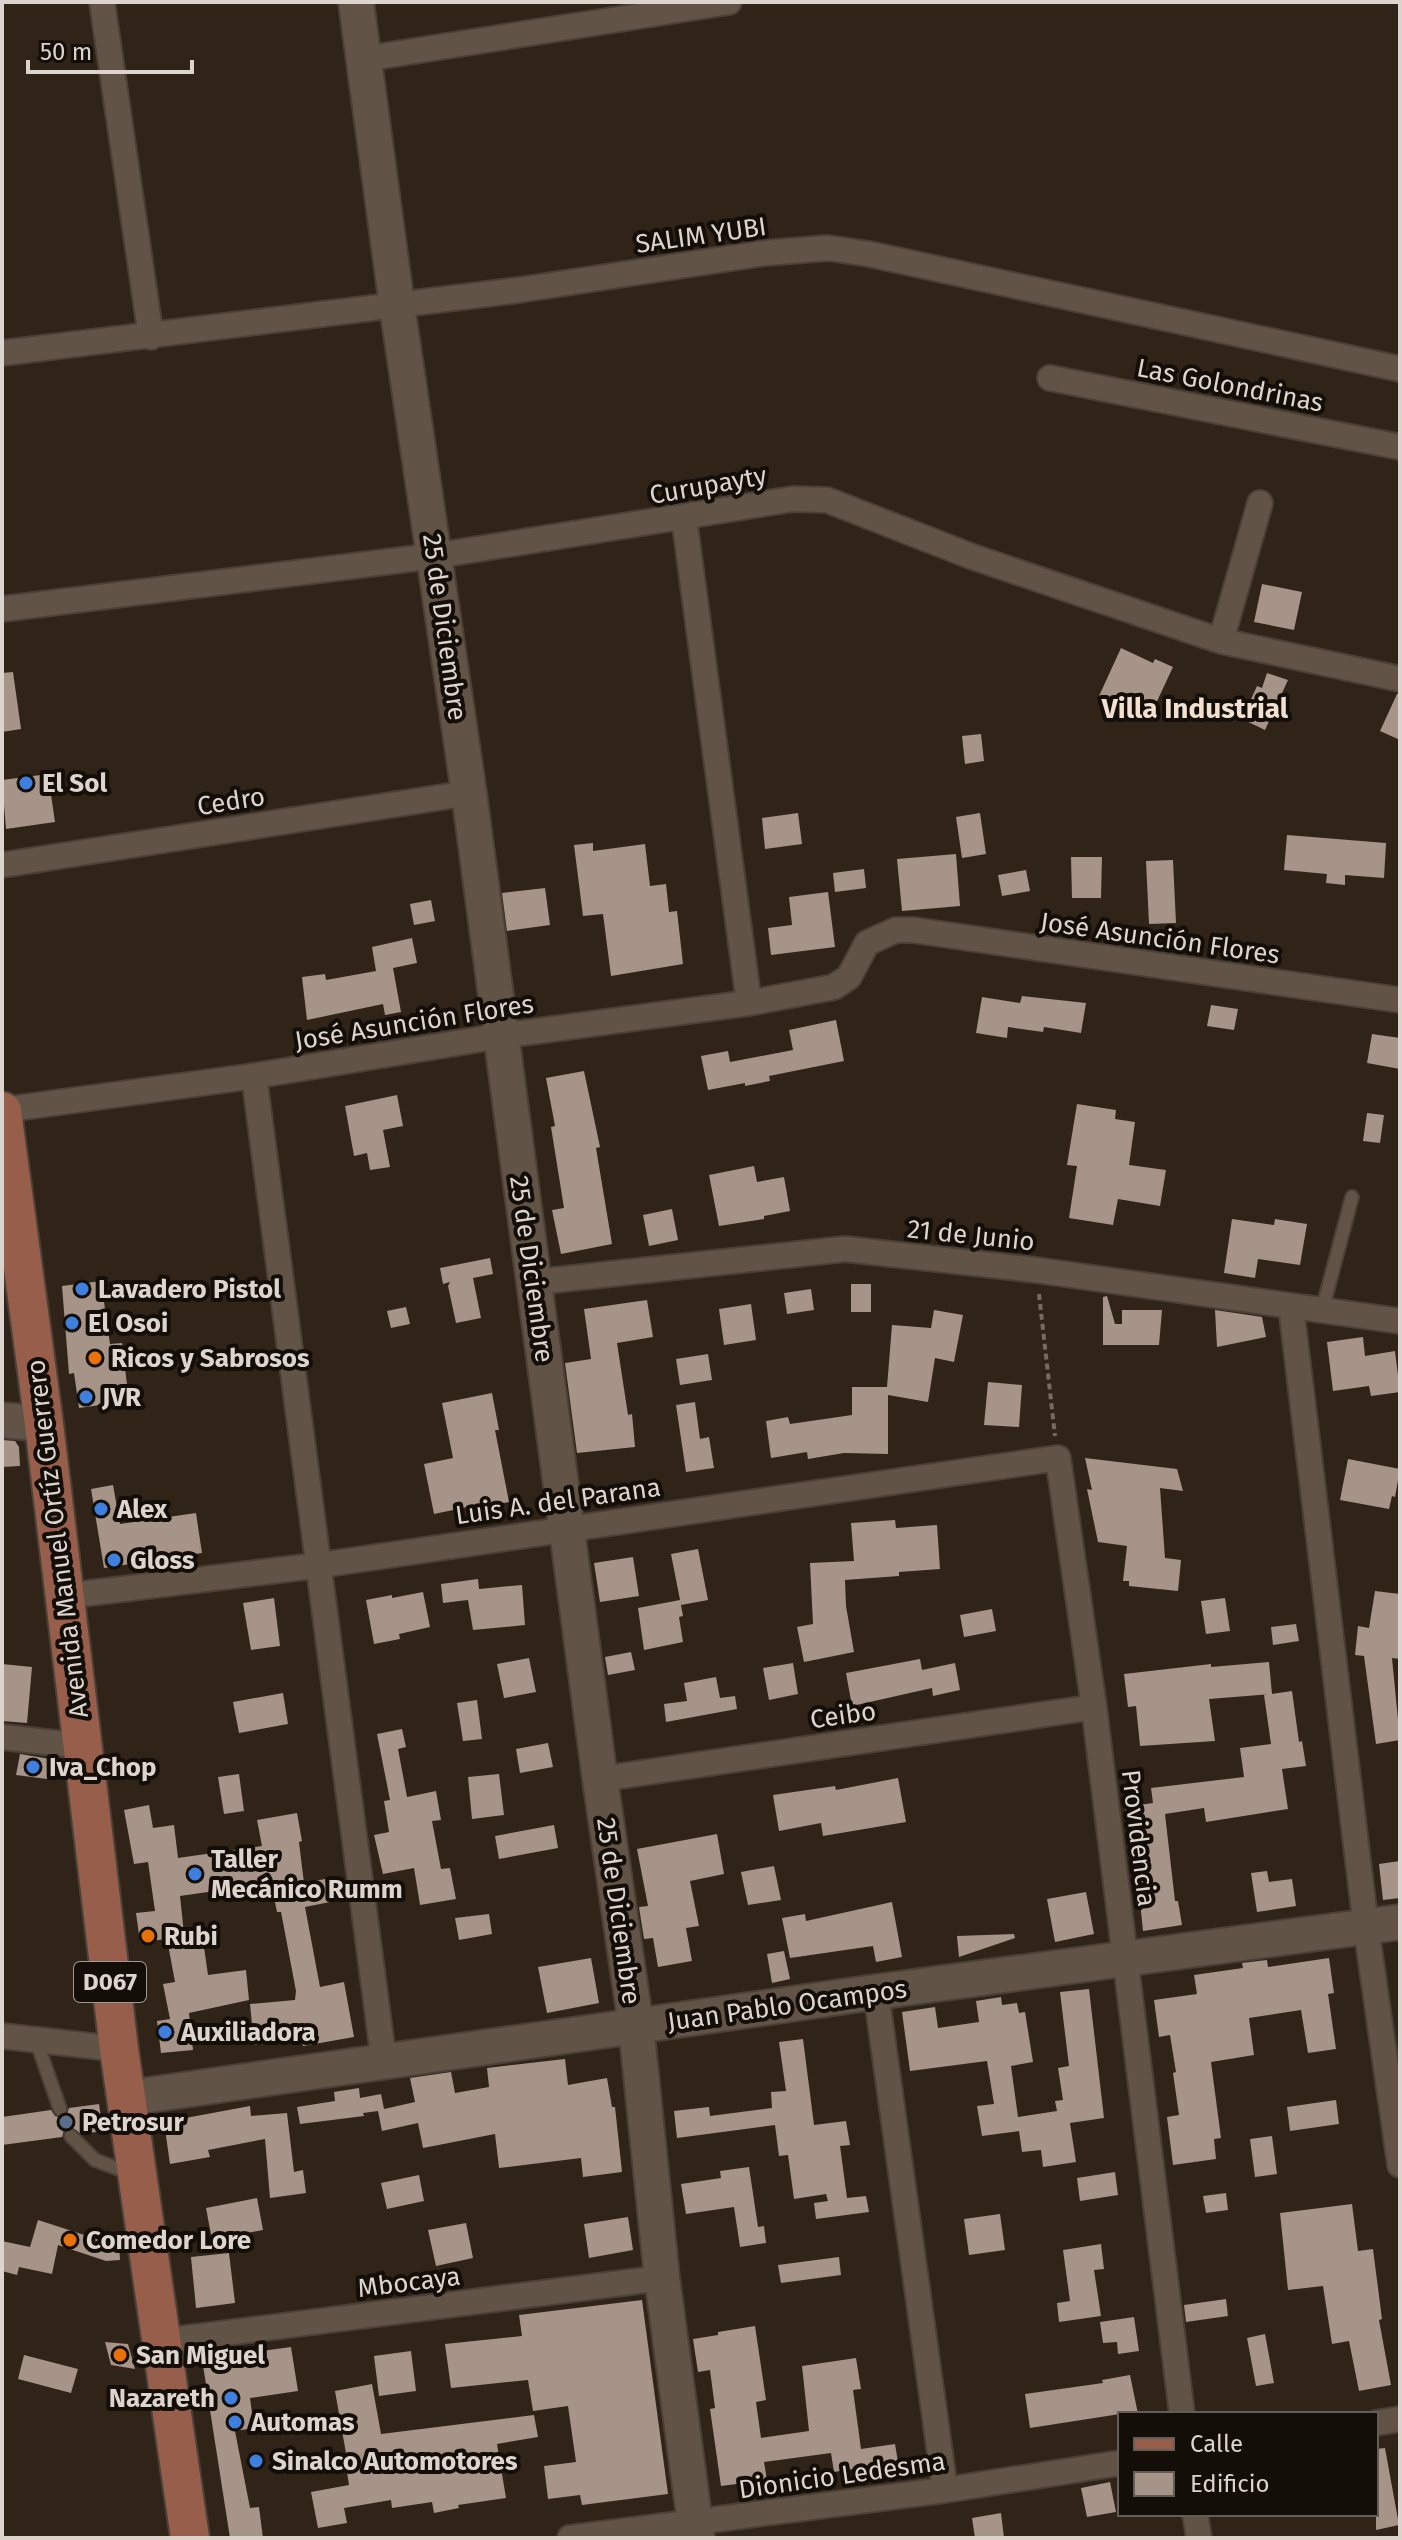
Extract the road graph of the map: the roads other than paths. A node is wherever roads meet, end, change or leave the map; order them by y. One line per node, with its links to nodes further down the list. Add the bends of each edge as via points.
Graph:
1 (102, 2): 6 (street)
2 (356, 2): 4 (street, 25 de Diciembre)
3 (729, 2): 4 (street)
4 (363, 59): 5 (street, 25 de Diciembre)
5 (397, 306): 6 (street, SALIM YUBI); 8 (street, SALIM YUBI, via 828,248); 13 (street, 25 de Diciembre)
6 (151, 337): 7 (street, SALIM YUBI)
7 (2, 353)
8 (1400, 369)
9 (1050, 378): 10 (street, Las Golondrinas)
10 (1400, 447)
11 (1260, 503): 15 (street)
12 (684, 518): 13 (street, Curupayty); 15 (street, Curupayty, via 793,499 827,500 973,557); 20 (street)
13 (434, 556): 14 (street, Curupayty); 17 (street, 25 de Diciembre)
14 (2, 609)
15 (1221, 641): 16 (street, Curupayty)
16 (1400, 679)
17 (469, 793): 18 (street, Cedro); 21 (street, 25 de Diciembre)
18 (2, 865)
19 (1400, 1000): 20 (street, José Asunción Flores, via 896,930 869,941 849,977 834,987)
20 (749, 1003): 21 (street, José Asunción Flores)
21 (500, 1036): 22 (street, José Asunción Flores); 26 (street, 25 de Diciembre)
22 (254, 1076): 23 (street, José Asunción Flores); 34 (street)
23 (2, 1110): 25 (main road, Avenida Manuel Ortíz Guerrero / D067)
24 (1352, 1197): 28 (lane)
25 (9, 1213): 31 (main road, Avenida Manuel Ortíz Guerrero / D067)
26 (535, 1282): 27 (street, 21 de Junio, via 845,1249); 33 (street, 25 de Diciembre)
27 (1291, 1307): 28 (street, 21 de Junio); 41 (street)
28 (1322, 1311): 29 (street, 21 de Junio)
29 (1400, 1321)
30 (2, 1420): 31 (street)
31 (44, 1424): 35 (main road, Avenida Manuel Ortíz Guerrero / D067)
32 (1058, 1458): 33 (street, Luis A. del Parana); 36 (street, Providencia)
33 (567, 1528): 34 (street, Luis A. del Parana); 39 (street, 25 de Diciembre)
34 (321, 1565): 35 (street, Luis A. del Parana); 48 (street)
35 (65, 1596): 38 (main road, Avenida Manuel Ortíz Guerrero / D067)
36 (1094, 1707): 39 (street, Ceibo); 42 (street, Providencia)
37 (2, 1737): 38 (street)
38 (81, 1746): 47 (main road, Avenida Manuel Ortíz Guerrero / D067)
39 (600, 1779): 44 (street, 25 de Diciembre)
40 (1400, 1922): 41 (street, Juan Pablo Ocampos)
41 (1366, 1927): 42 (street, Juan Pablo Ocampos); 52 (street)
42 (1125, 1958): 43 (street, Juan Pablo Ocampos); 56 (street, Providencia)
43 (876, 1992): 44 (street, Juan Pablo Ocampos); 60 (street)
44 (636, 2026): 48 (street, Juan Pablo Ocampos); 54 (street, 25 de Diciembre)
45 (2, 2036): 46 (street)
46 (36, 2040): 47 (street); 50 (lane)
47 (119, 2049): 49 (main road, Avenida Manuel Ortíz Guerrero / D067)
48 (384, 2062): 49 (street, Juan Pablo Ocampos)
49 (127, 2098): 53 (main road, Avenida Manuel Ortíz Guerrero / D067)
50 (60, 2109)
51 (71, 2136): 53 (lane, via 95,2160)
52 (1400, 2165)
53 (139, 2177): 55 (main road, Avenida Manuel Ortíz Guerrero / D067)
54 (662, 2278): 55 (street, Mbocaya); 62 (street, 25 de Diciembre)
55 (163, 2341): 63 (main road, Avenida Manuel Ortíz Guerrero / D067)
56 (1182, 2412)
57 (1400, 2419): 58 (street)
58 (1378, 2423)
59 (1118, 2463): 60 (street, Dionicio Ledesma)
60 (945, 2490): 62 (street, Dionicio Ledesma)
61 (1195, 2516): 65 (street)
62 (696, 2530): 64 (street, Dionicio Ledesma)
63 (190, 2538)
64 (570, 2538)
65 (1199, 2538)

